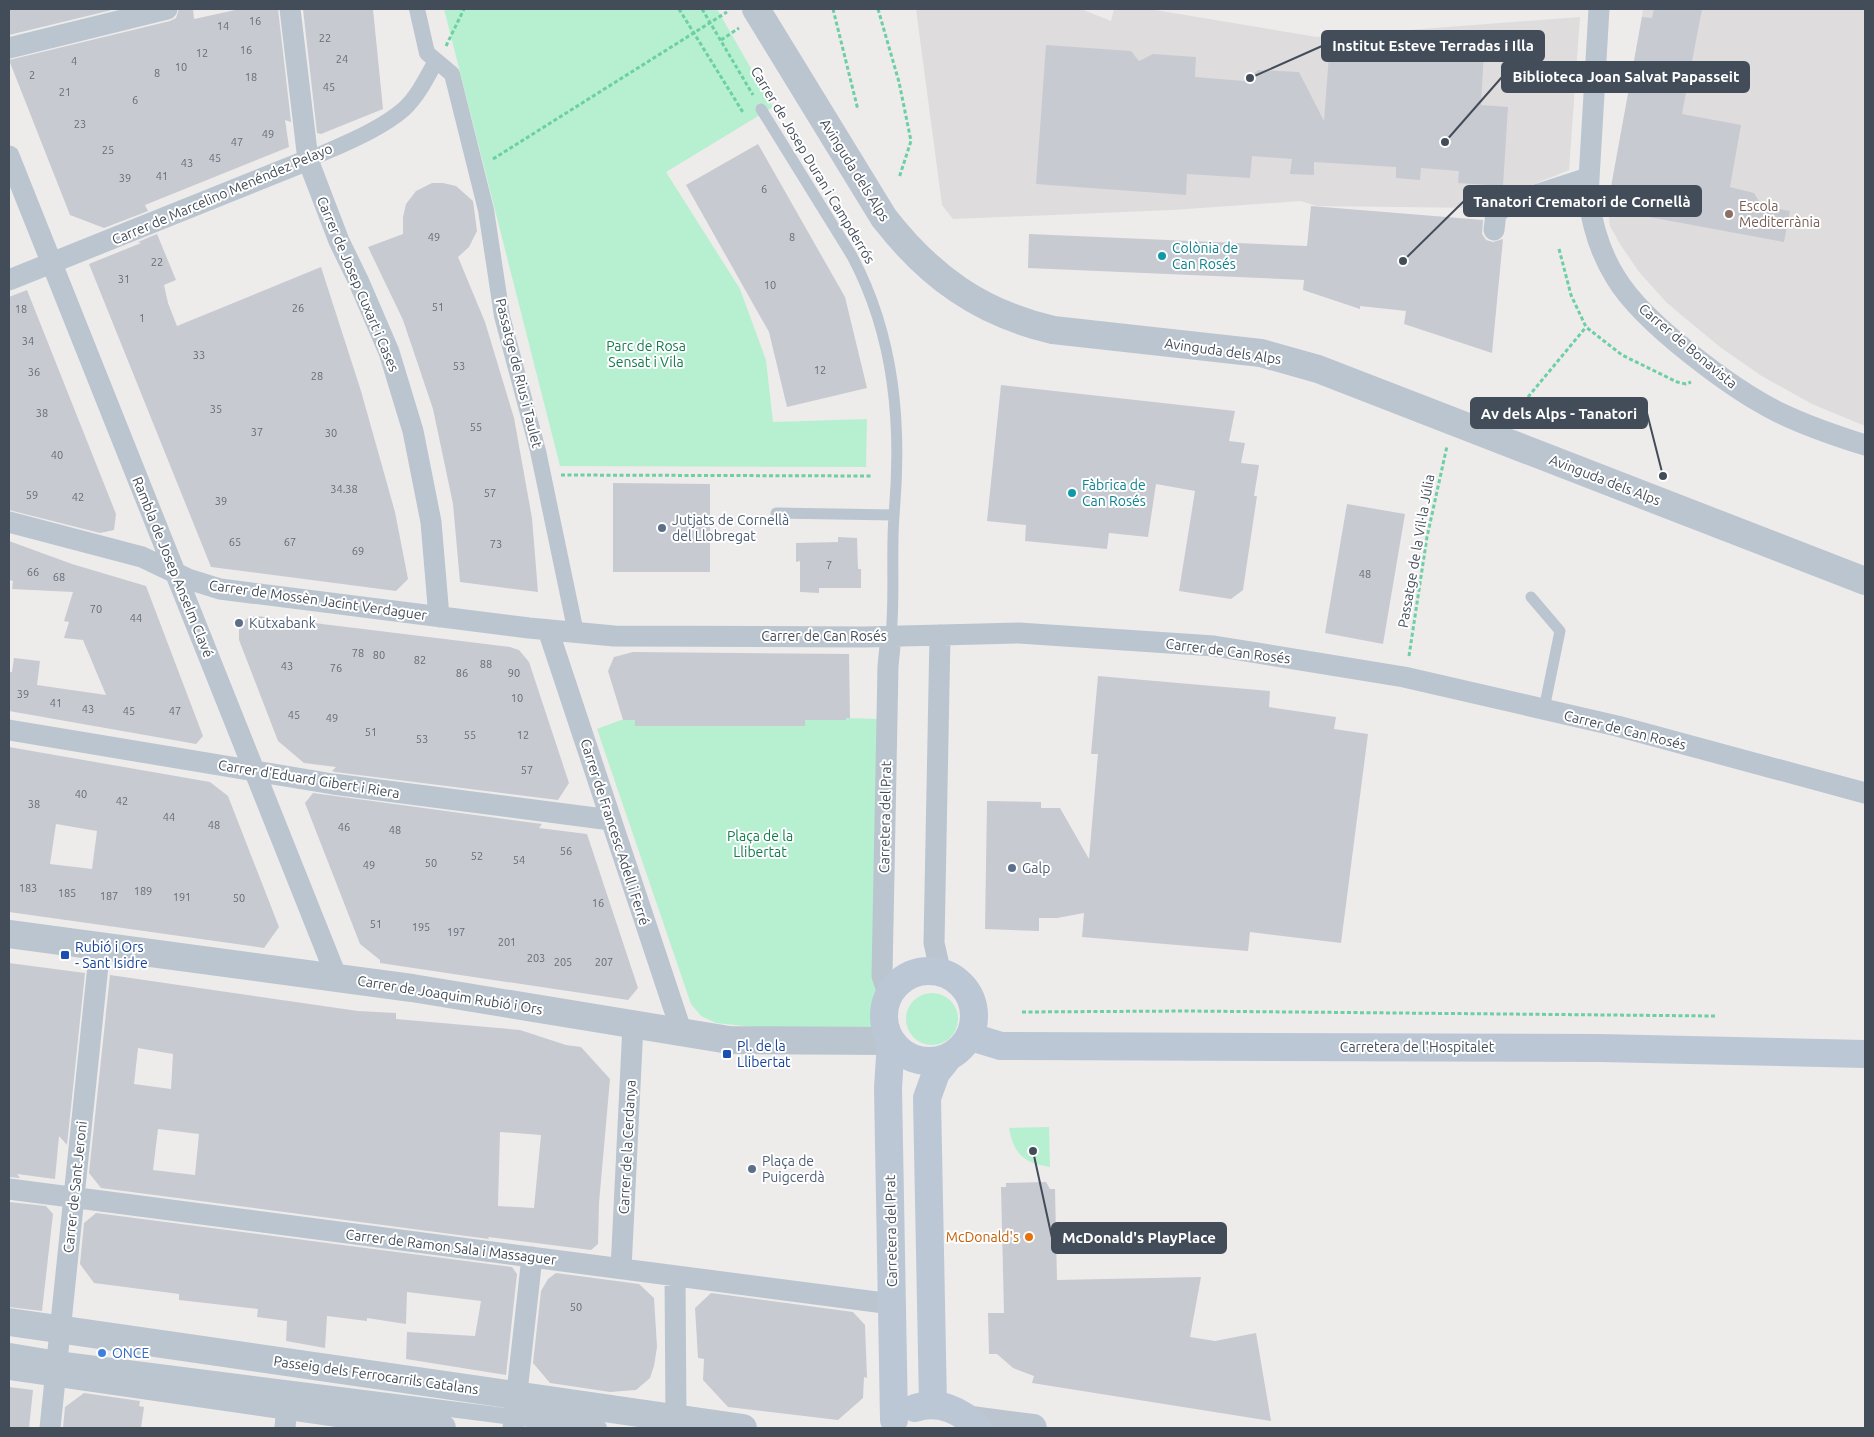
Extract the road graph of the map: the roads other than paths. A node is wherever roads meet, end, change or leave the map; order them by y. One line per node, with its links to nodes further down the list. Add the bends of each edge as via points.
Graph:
1 (167, 9): 6 (street)
2 (290, 9): 10 (street, Carrer de Josep Cuxart i Cases)
3 (417, 9): 7 (street, Passatge de Rius i Taulet, via 427,53)
4 (756, 9): 20 (street, Avinguda dels Alps, via 884,218 932,271 988,308 1053,330 1252,352 1318,369)
5 (1599, 9): 11 (street, Carrer de Bonavista)
6 (9, 48)
7 (436, 61): 10 (street, Carrer de Marcelino Menéndez Pelayo, via 404,109); 24 (street, Passatge de Rius i Taulet, via 452,74 486,210 502,316 543,475)
8 (761, 109): 17 (lane, Carrer de Josep Duran i Campderrós, via 852,256 875,307 893,376 897,410 898,480)
9 (9, 156): 13 (street, Rambla de Josep Anselm Clavé)
10 (308, 160): 13 (street, Carrer de Marcelino Menéndez Pelayo); 22 (street, Carrer de Josep Cuxart i Cases, via 338,241 376,319 401,387 426,487)
11 (1588, 178): 12 (street, via 1508,204 1496,213); 15 (street, Carrer de Bonavista, via 1591,219 1597,240 1616,279 1632,299 1683,346 1745,393 1779,412)
12 (1494, 230)
13 (52, 263): 14 (street, Carrer de Marcelino Menéndez Pelayo); 19 (street, Rambla de Josep Anselm Clavé)
14 (9, 280)
15 (1865, 446)
16 (776, 513): 17 (lane)
17 (894, 514): 26 (lane, Carrer de Josep Duran i Campderrós)
18 (9, 522): 19 (street, Carrer de Mossèn Jacint Verdaguer, via 142,557)
19 (175, 572): 22 (street, Carrer de Mossèn Jacint Verdaguer, via 188,580 220,589); 29 (street, Rambla de Josep Anselm Clavé)
20 (1865, 581)
21 (1532, 597): 27 (lane, via 1560,631)
22 (439, 617): 23 (street, Carrer de Mossèn Jacint Verdaguer)
23 (548, 630): 24 (street, Carrer de Mossèn Jacint Verdaguer); 31 (street, Carrer de Francesc Adell i Ferré)
24 (576, 633): 26 (street, Carrer de Can Rosés, via 614,636)
25 (940, 635): 26 (street, Carrer de Can Rosés); 27 (street, Carrer de Can Rosés, via 1019,633 1214,646 1404,678); 34 (street, via 934,943)
26 (891, 636): 36 (street, Carretera del Prat, via 882,976)
27 (1544, 709): 30 (street, Carrer de Can Rosés)
28 (9, 730): 29 (street, Carrer d'Eduard Gibert i Riera)
29 (254, 771): 31 (street, Carrer d'Eduard Gibert i Riera); 35 (street, Rambla de Josep Anselm Clavé)
30 (1865, 793)
31 (611, 820): 38 (street, Carrer de Francesc Adell i Ferré)
32 (9, 934): 33 (street, Carrer de Joaquim Rubió i Ors)
33 (100, 946): 35 (street, Carrer de Joaquim Rubió i Ors); 44 (street, Carrer de Sant Jeroni)
34 (941, 974): 36 (main road, via 914,973 895,986); 39 (main road, via 954,979 972,1001)
35 (337, 978): 37 (street, Carrer de Joaquim Rubió i Ors)
36 (889, 997): 40 (main road, via 885,1021)
37 (633, 1025): 38 (street, Carrer de Joaquim Rubió i Ors); 46 (street, Carrer de la Cerdanya)
38 (682, 1033): 40 (street, Carrer de Joaquim Rubió i Ors, via 729,1040)
39 (971, 1037): 41 (main road, Carretera de l'Hospitalet, via 1001,1046 1581,1048); 42 (main road)
40 (891, 1041): 42 (main road, via 904,1054 915,1059 935,1061); 48 (main road, Carretera del Prat, via 888,1088)
41 (1865, 1054)
42 (948, 1058): 54 (main road, via 934,1078 927,1098)
43 (9, 1189): 44 (street, Carrer de Ramon Sala i Massaguer)
44 (74, 1197): 45 (street, Carrer de Ramon Sala i Massaguer); 50 (street, Carrer de Sant Jeroni)
45 (532, 1257): 46 (street, Carrer de Ramon Sala i Massaguer); 55 (street)
46 (621, 1269): 47 (street, Carrer de Ramon Sala i Massaguer)
47 (675, 1276): 48 (street, Carrer de Ramon Sala i Massaguer); 57 (street)
48 (892, 1304): 58 (main road, Carretera del Prat)
49 (9, 1322): 50 (street, Passeig dels Ferrocarrils Catalans)
50 (60, 1329): 53 (street, Carrer de Sant Jeroni); 55 (street, Passeig dels Ferrocarrils Catalans)
51 (9, 1351): 53 (street, Passeig dels Ferrocarrils Catalans)
52 (9, 1366): 53 (street, Passeig dels Ferrocarrils Catalans)
53 (56, 1366): 55 (street, Passeig dels Ferrocarrils Catalans); 56 (street, Passeig dels Ferrocarrils Catalans); 60 (street, Carrer de Sant Jeroni)
54 (933, 1405): 58 (main road, via 906,1412); 59 (main road, via 946,1407)
55 (515, 1413): 57 (street, Passeig dels Ferrocarrils Catalans); 62 (street, Passeig dels Ferrocarrils Catalans)
56 (286, 1417): 61 (street, Passeig dels Ferrocarrils Catalans)
57 (676, 1418): 63 (street, Passeig dels Ferrocarrils Catalans)
58 (890, 1424)
59 (975, 1424): 64 (street)
60 (50, 1428)
61 (442, 1428)
62 (598, 1428)
63 (743, 1428)
64 (1033, 1428)

